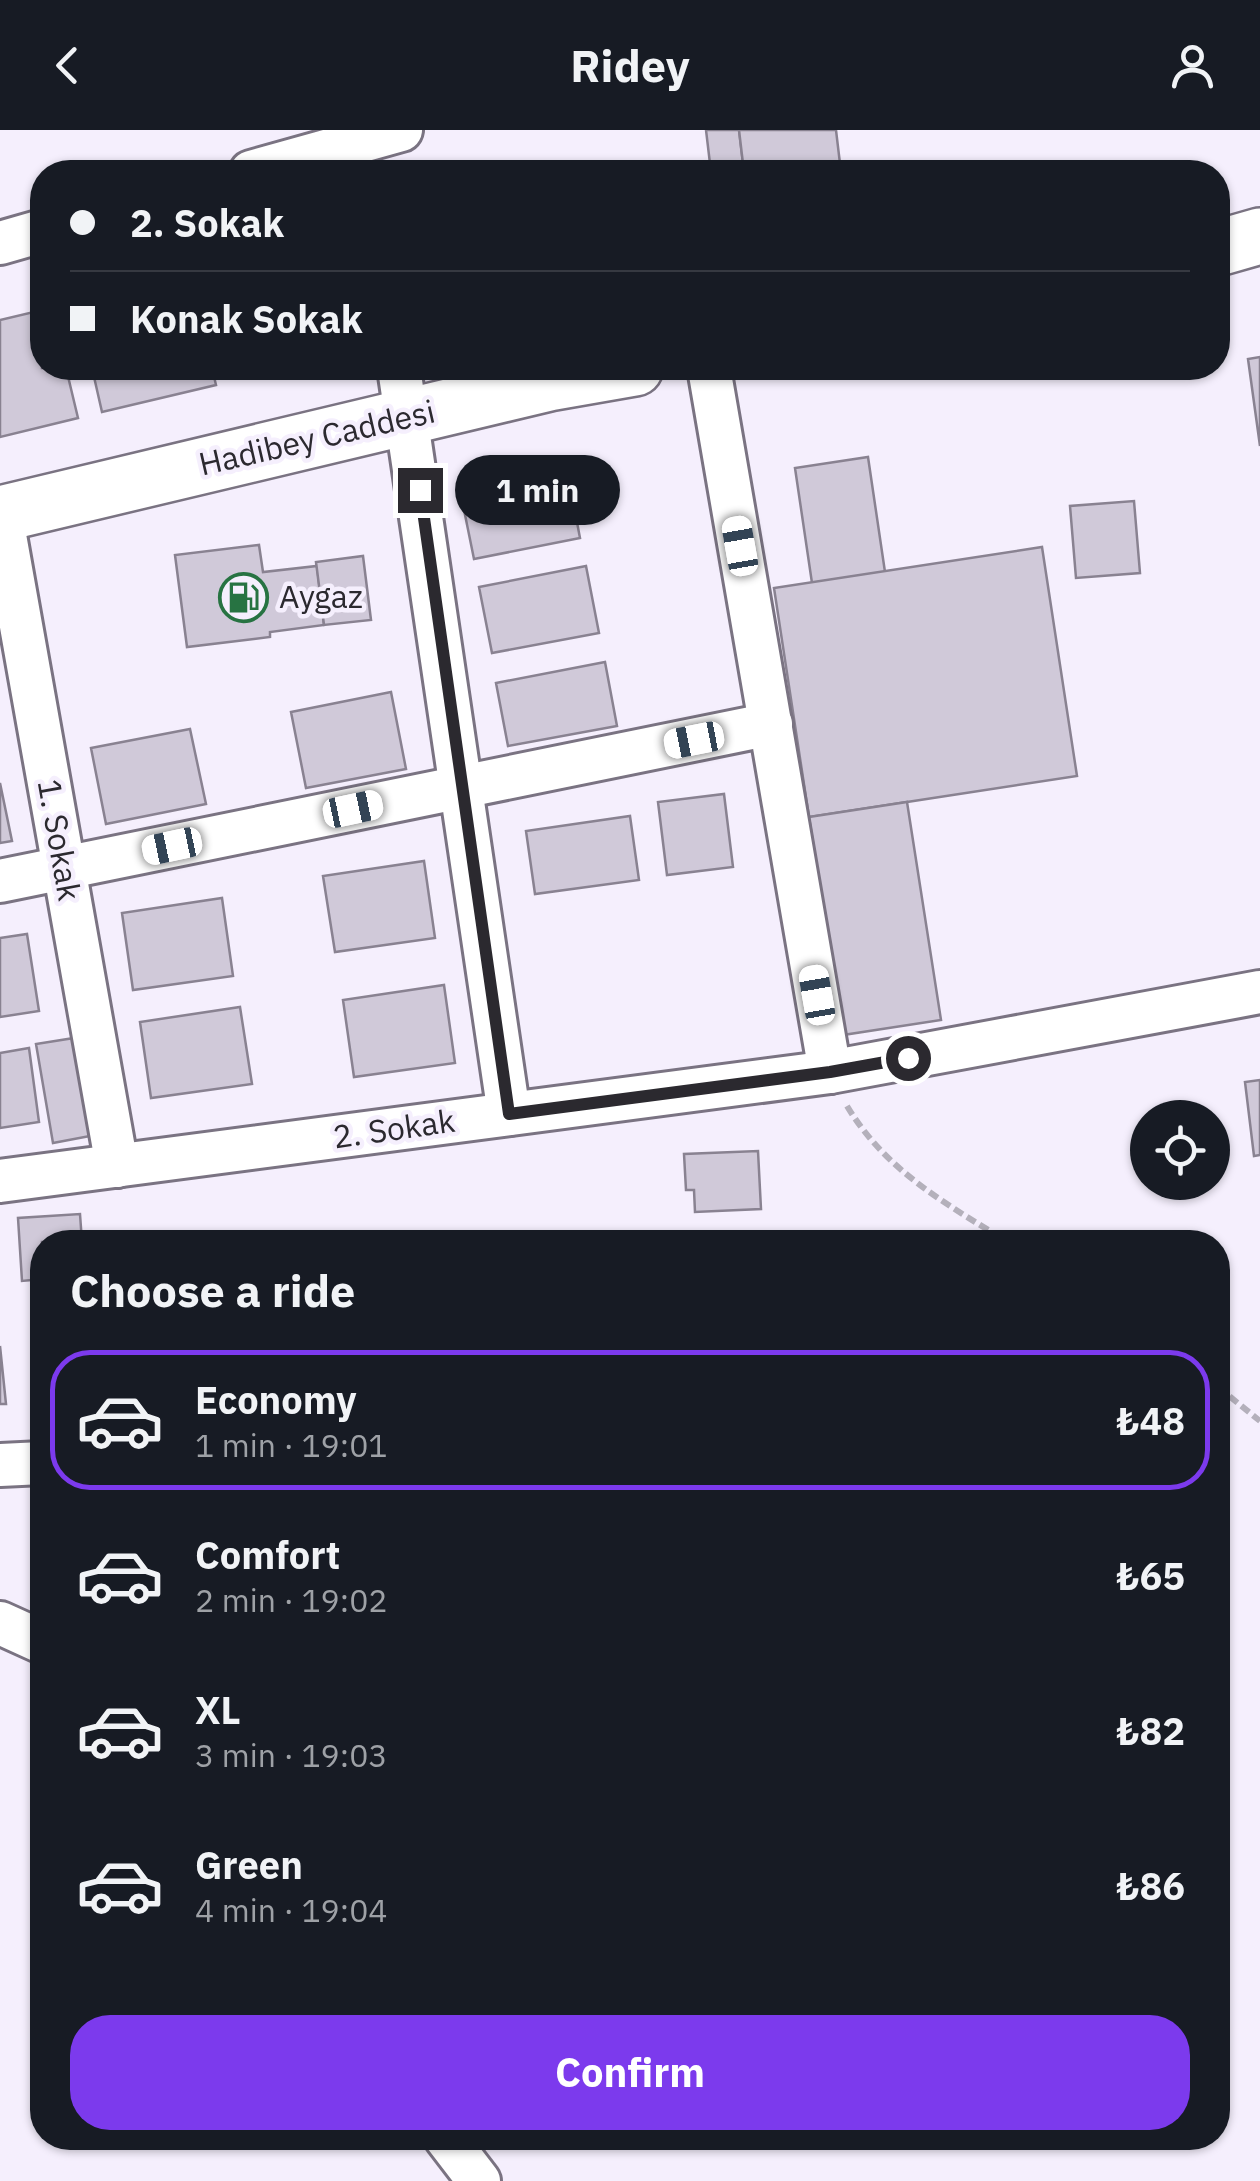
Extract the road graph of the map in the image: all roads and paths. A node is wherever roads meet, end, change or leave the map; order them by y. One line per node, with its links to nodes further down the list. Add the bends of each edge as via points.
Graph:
1 (401, 130): 2 (street)
2 (358, 158)
3 (30, 235): 5 (street)
4 (1260, 236): 6 (main road)
5 (0, 244)
6 (1230, 245)
7 (1260, 259): 8 (main road)
8 (1230, 263)
9 (520, 380): 11 (main road, Hadibey Caddesi)
10 (711, 380): 13 (street)
11 (404, 392): 12 (main road, Hadibey Caddesi); 14 (street)
12 (0, 514): 15 (street, 1. Sokak)
13 (771, 724): 14 (street); 18 (street)
14 (462, 786): 15 (street); 19 (street)
15 (64, 868): 16 (street); 20 (street, 1. Sokak)
16 (0, 880)
17 (1260, 992): 18 (street, 2. Sokak)
18 (830, 1072): 19 (street, 2. Sokak); 22 (path, via 858,1125 896,1168)
19 (509, 1114): 20 (street, 2. Sokak)
20 (116, 1166): 21 (street, 2. Sokak)
21 (0, 1181)
22 (990, 1230)
23 (1230, 1397): 24 (path)
24 (1260, 1421)
25 (30, 1464): 26 (street)
26 (0, 1465)
27 (0, 1623): 28 (street)
28 (30, 1637)
29 (455, 2150): 30 (street)
30 (478, 2181)

